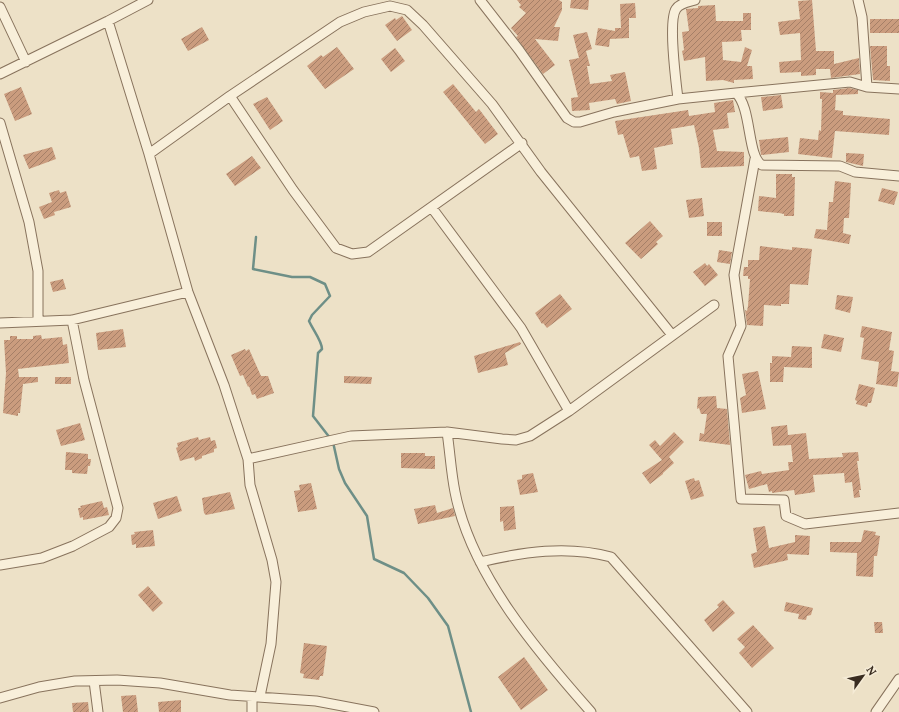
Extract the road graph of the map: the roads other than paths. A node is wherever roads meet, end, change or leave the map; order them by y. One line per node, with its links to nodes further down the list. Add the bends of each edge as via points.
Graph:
1 (148, 0): 7 (street)
2 (480, 0): 14 (street, via 567,118 574,122)
3 (695, 0): 5 (street)
4 (858, 0): 10 (street, via 862,17)
5 (679, 3): 14 (street, via 674,13 673,31)
6 (0, 6): 8 (street)
7 (108, 21): 8 (street); 17 (street)
8 (26, 62): 9 (street)
9 (0, 74)
10 (867, 87): 11 (street); 12 (street, via 850,82)
11 (899, 89)
12 (736, 93): 14 (street); 18 (street, via 742,98 746,111)
13 (230, 96): 16 (street, via 340,22 364,12 390,6 407,10 423,25 492,104); 17 (street); 20 (street, via 293,190 336,248 352,254 368,252)
14 (678, 99)
15 (0, 123): 24 (street, via 29,222 38,271)
16 (522, 143): 20 (street); 26 (street, via 541,172)
17 (150, 154): 21 (street)
18 (755, 160): 19 (street, via 762,165 840,166 855,172); 30 (street, via 734,275 741,326 728,356 741,499 784,500 786,516 805,524)
19 (899, 176)
20 (432, 208): 27 (street, via 521,328)
21 (188, 292): 23 (street); 29 (street, via 224,384)
22 (714, 305): 26 (street)
23 (72, 320): 24 (street); 32 (street, via 84,380 118,508 116,518 109,528 73,546 42,558)
24 (38, 321): 25 (street)
25 (0, 323)
26 (672, 335): 27 (street)
27 (569, 411): 28 (street, via 530,436 516,440)
28 (447, 432): 29 (street, via 350,436); 31 (street, via 455,493)
29 (248, 459): 35 (street, via 250,485 276,582 270,644)
30 (899, 514)
31 (480, 562): 41 (street, via 510,612); 42 (street, via 514,554 570,550 610,557)
32 (0, 565)
33 (899, 679): 43 (street)
34 (94, 680): 35 (street, via 160,683); 36 (street, via 39,687); 38 (street)
35 (256, 697): 37 (street, via 316,701); 39 (street)
36 (0, 698)
37 (340, 709): 40 (street)
38 (98, 712)
39 (252, 712)
40 (374, 712)
41 (590, 712)
42 (746, 712)
43 (876, 712)

